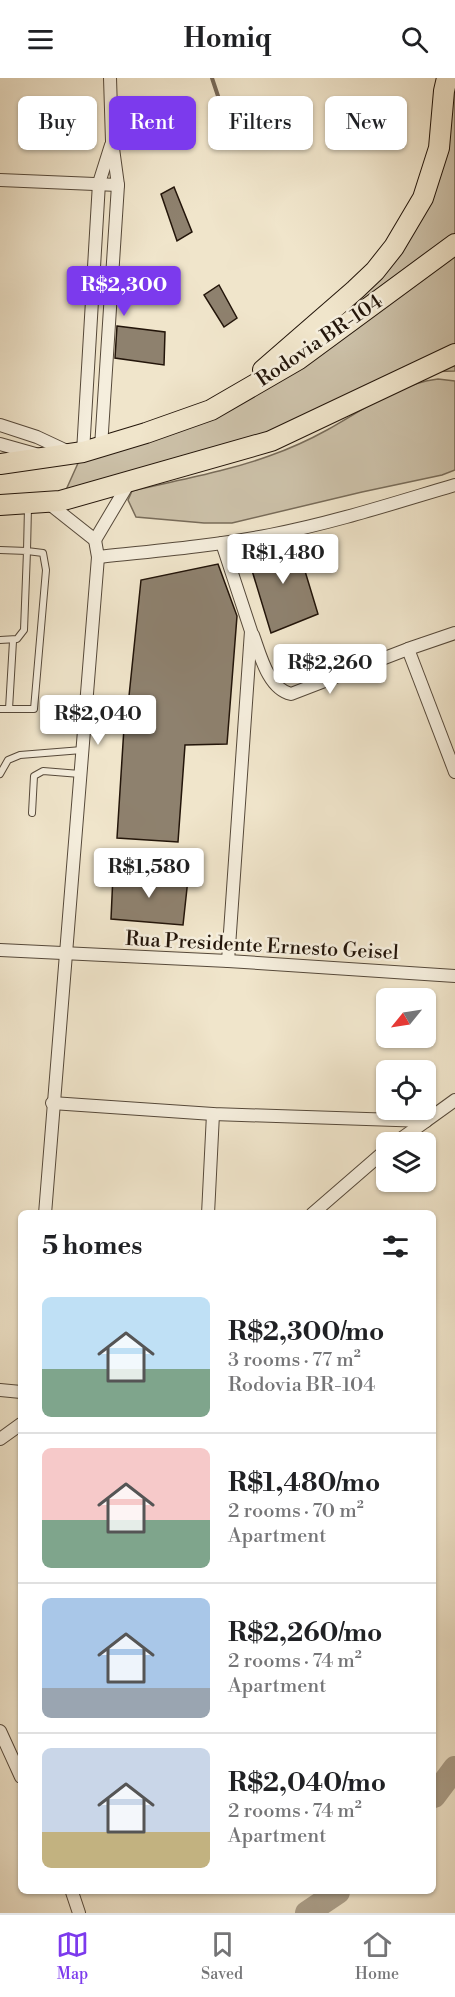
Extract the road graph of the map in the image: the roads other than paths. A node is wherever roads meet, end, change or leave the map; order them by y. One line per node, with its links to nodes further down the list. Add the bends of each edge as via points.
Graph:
1 (110, 78): 3 (street)
2 (443, 82): 13 (highway, via 439,147 423,198 394,247 355,290)
3 (111, 96)
4 (109, 150): 7 (street)
5 (113, 150): 8 (street)
6 (0, 180): 7 (street)
7 (99, 183): 8 (street); 16 (street)
8 (118, 184): 16 (street)
9 (455, 244): 13 (highway, Rodovia BR-104, via 299,359)
10 (455, 354): 12 (highway)
11 (455, 371): 12 (highway)
12 (419, 372): 19 (highway, via 271,441)
13 (228, 400): 16 (highway, Rodovia BR-104, via 183,421)
14 (0, 425): 16 (street)
15 (0, 444): 17 (street)
16 (85, 451): 17 (highway, Rodovia BR-104)
17 (51, 458): 18 (highway, Rodovia BR-104)
18 (0, 464)
19 (130, 481): 21 (highway, via 60,501); 23 (street)
20 (455, 485): 24 (street, via 316,525)
21 (38, 503): 22 (highway); 23 (street); 26 (lane)
22 (0, 505)
23 (95, 540): 27 (street)
24 (222, 543): 27 (street); 28 (street)
25 (0, 550): 26 (lane)
26 (27, 551): 31 (lane, via 24,630); 34 (lane, via 43,553 46,570 34,709)
27 (98, 557): 35 (street)
28 (251, 631): 32 (street, via 270,676 278,688 291,694); 42 (street)
29 (455, 633): 32 (street)
30 (0, 640): 31 (lane)
31 (13, 641): 34 (lane)
32 (408, 649): 36 (street)
33 (0, 709): 34 (lane)
34 (9, 709)
35 (83, 750): 37 (lane, via 20,754 8,760); 38 (street)
36 (455, 772)
37 (0, 774)
38 (81, 774): 39 (lane, via 43,771 34,776); 41 (street)
39 (32, 813)
40 (0, 950): 41 (street, Rua Presidente Ernesto Geisel)
41 (67, 953): 42 (street, Rua Presidente Ernesto Geisel); 45 (street)
42 (228, 961): 43 (street, Rua Presidente Ernesto Geisel)
43 (455, 976)
44 (455, 1100): 47 (street)
45 (52, 1103): 46 (street); 50 (street)
46 (213, 1114): 47 (street); 51 (street)
47 (426, 1121): 48 (street)
48 (410, 1132)
49 (376, 1159): 52 (street)
50 (45, 1210)
51 (208, 1210)
52 (317, 1210)
53 (0, 1390): 54 (street)
54 (18, 1392)
55 (18, 1426): 56 (street)
56 (0, 1440)
57 (0, 1731): 58 (street)
58 (18, 1770)
59 (73, 1894): 60 (street)
60 (79, 1913)

